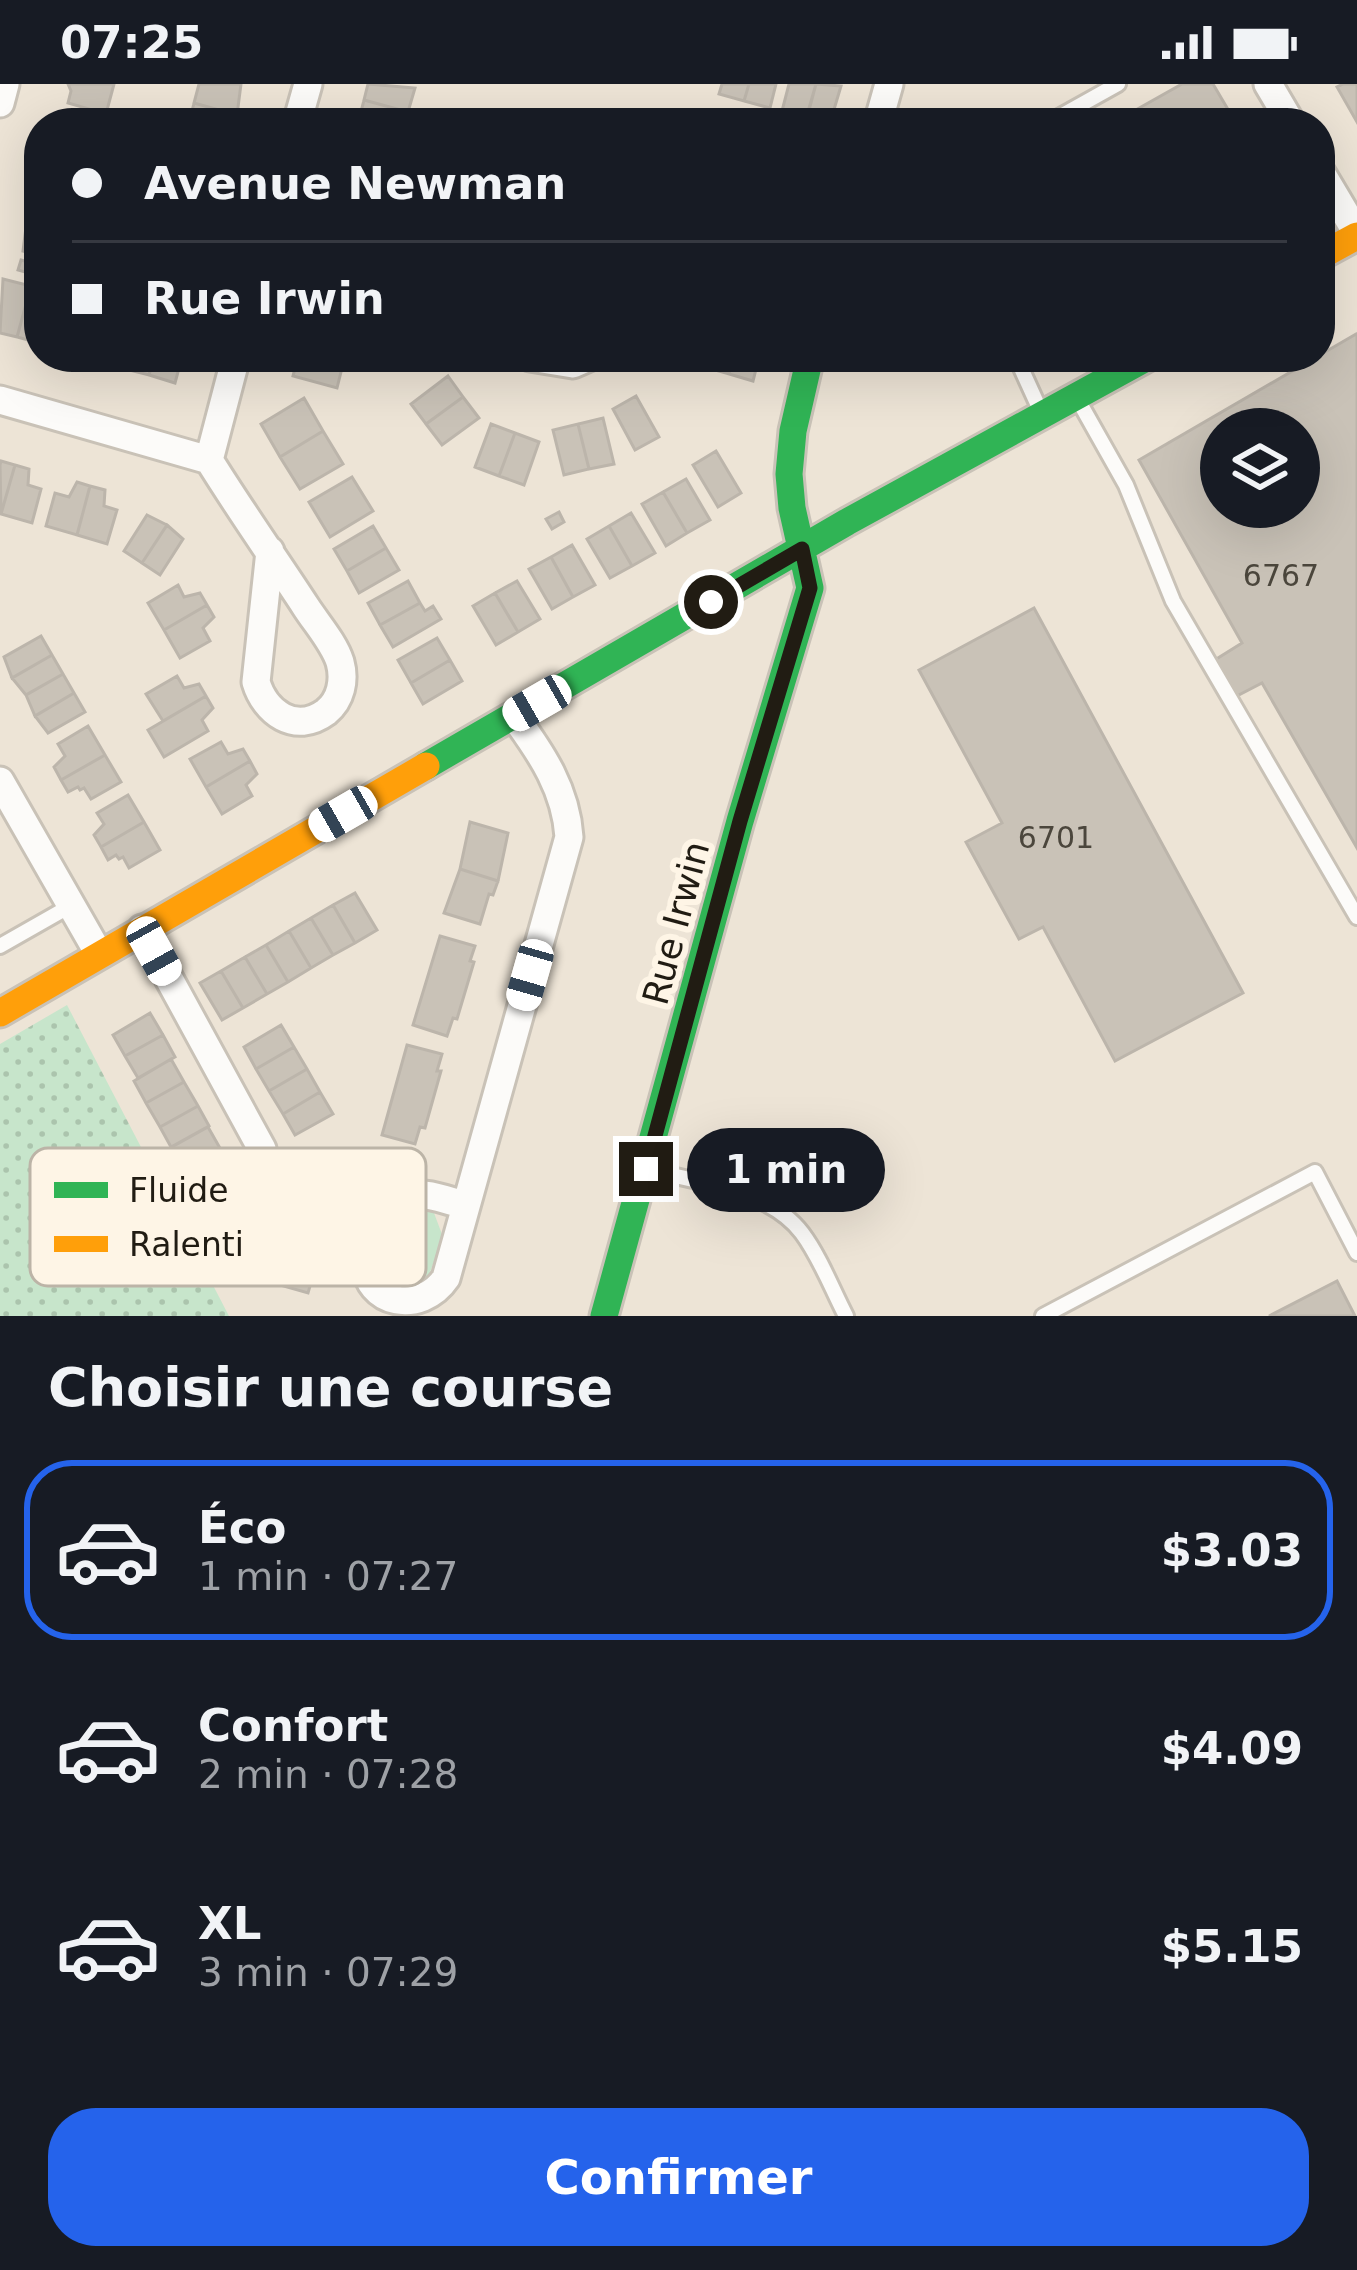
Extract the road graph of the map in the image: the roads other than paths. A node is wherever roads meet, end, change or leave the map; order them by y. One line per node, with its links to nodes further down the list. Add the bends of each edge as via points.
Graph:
1 (5, 84): 3 (street)
2 (1118, 84): 4 (lane)
3 (0, 103)
4 (1075, 108)
5 (1335, 197): 6 (street)
6 (1357, 234)
7 (232, 372): 14 (street)
8 (807, 372): 15 (street, Rue Irwin, via 789,474)
9 (1023, 372): 13 (lane)
10 (1122, 372): 11 (street)
11 (1077, 398): 13 (street); 20 (lane, via 1126,485 1173,601)
12 (0, 400): 14 (street)
13 (1044, 417): 15 (street)
14 (209, 460): 16 (street)
15 (802, 549): 17 (street); 26 (street, Rue Irwin, via 810,588)
16 (270, 551): 16 (street, via 256,682 278,716 314,718 341,690 338,656)
17 (514, 716): 21 (street); 27 (street, via 557,785 568,837)
18 (0, 781): 19 (street)
19 (72, 905): 22 (lane); 23 (street)
20 (1357, 917)
21 (142, 929): 23 (street); 25 (street)
22 (0, 946)
23 (99, 954): 24 (street)
24 (0, 1013)
25 (261, 1148)
26 (646, 1169): 29 (street, Rue Irwin); 30 (lane, via 784,1213)
27 (465, 1205)
28 (1357, 1253): 31 (lane, via 1315,1172)
29 (604, 1316)
30 (846, 1316)
31 (1043, 1316)

